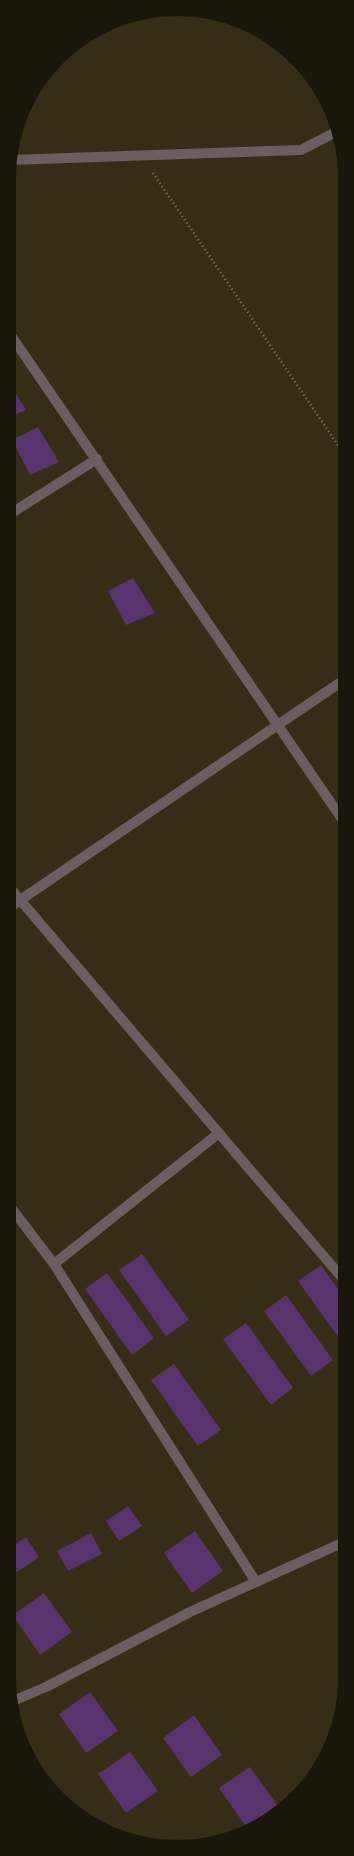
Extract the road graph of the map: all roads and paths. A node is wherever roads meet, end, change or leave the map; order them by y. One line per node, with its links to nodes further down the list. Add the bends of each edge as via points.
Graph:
1 (333, 134): 2 (street, via 301,150)
2 (141, 156): 3 (street); 5 (path)
3 (17, 160)
4 (16, 343): 6 (street)
5 (338, 445)
6 (96, 459): 7 (street); 9 (street)
7 (16, 510)
8 (338, 684): 9 (street)
9 (278, 726): 10 (street); 12 (street)
10 (338, 813)
11 (16, 895): 12 (street)
12 (20, 899): 13 (street); 14 (street)
13 (16, 902)
14 (219, 1133): 16 (street); 17 (street)
15 (16, 1214): 16 (street)
16 (54, 1264): 19 (street)
17 (338, 1273)
18 (338, 1545): 19 (street)
19 (256, 1582): 20 (street, via 190,1612 46,1687)
20 (17, 1699)

